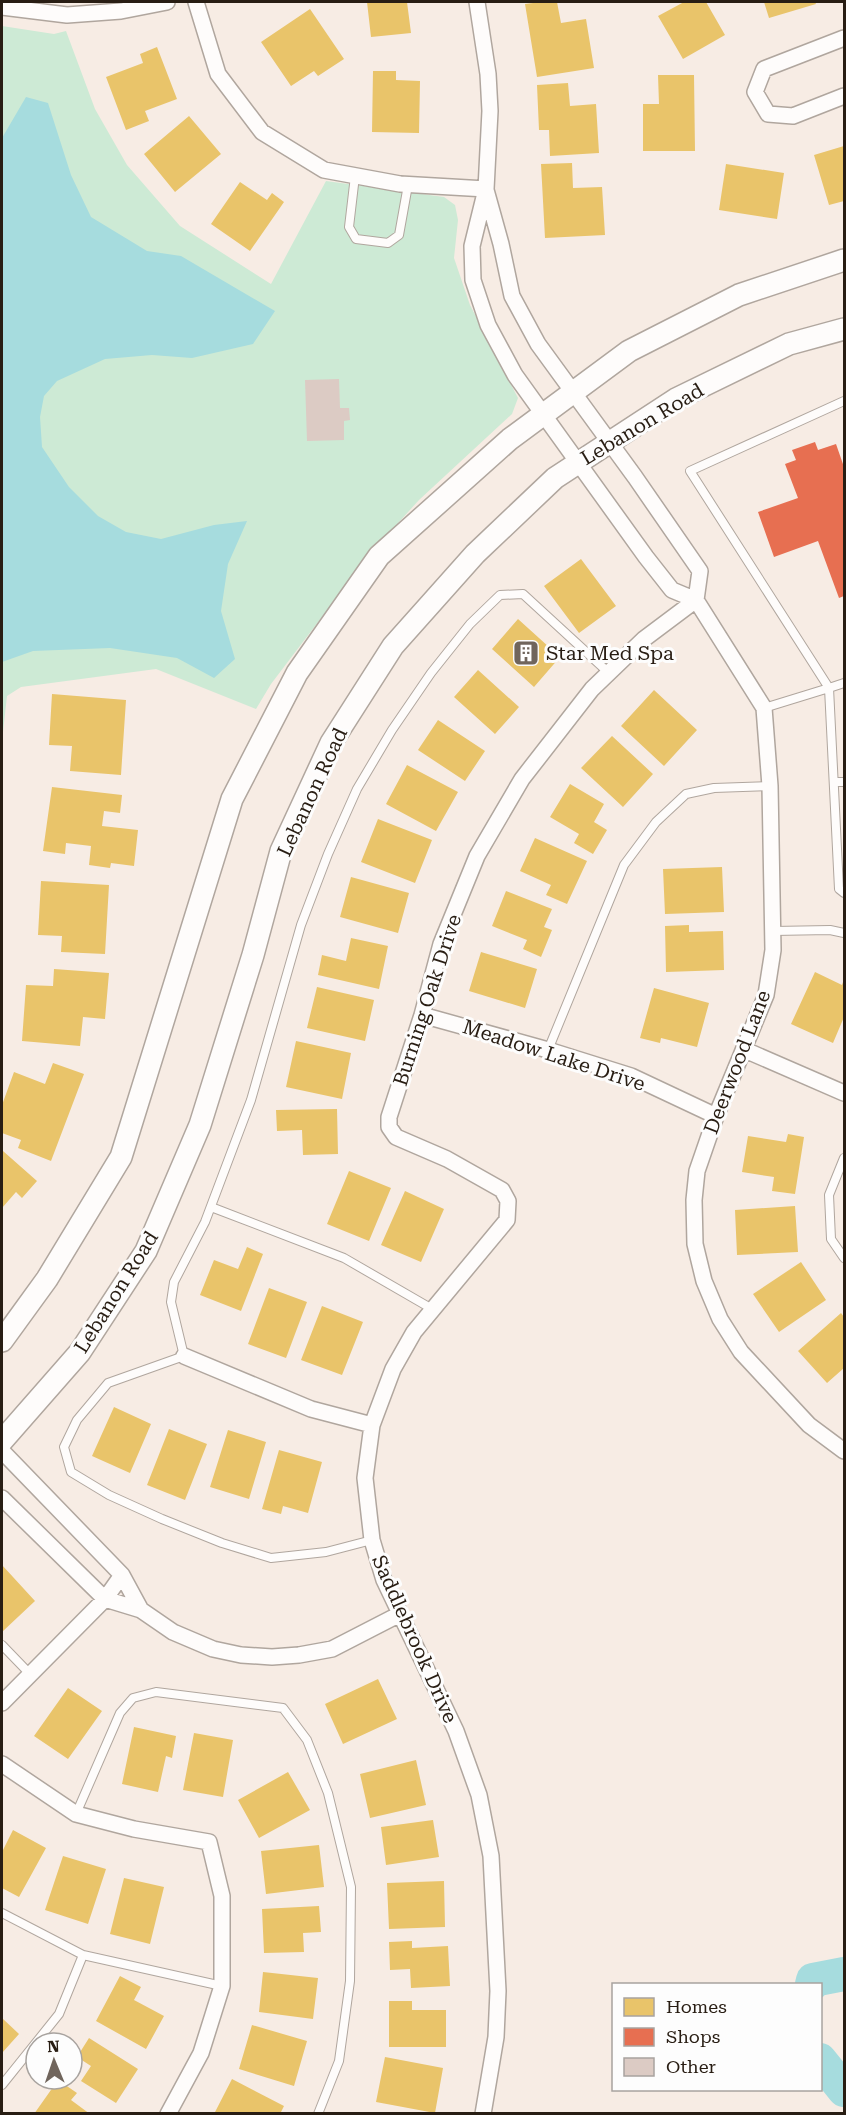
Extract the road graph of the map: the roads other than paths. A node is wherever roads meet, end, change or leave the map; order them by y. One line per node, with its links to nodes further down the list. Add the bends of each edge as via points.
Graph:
1 (167, 2): 4 (street, via 67,15)
2 (195, 2): 7 (street, via 218,74 262,132 324,170)
3 (477, 2): 9 (street, via 490,111)
4 (2, 7)
5 (844, 38): 6 (street, via 764,69 755,92 768,114 793,116)
6 (844, 96)
7 (355, 176): 8 (street); 8 (lane, via 349,227 356,239 388,243 399,235)
8 (408, 185): 9 (street)
9 (486, 189): 12 (street, via 512,296 538,344); 14 (street, via 472,246 473,280 488,325 515,375)
10 (844, 260): 12 (main road, via 739,295 629,351)
11 (844, 328): 15 (main road, Lebanon Road, via 789,344 676,399)
12 (573, 393): 14 (main road); 15 (street)
13 (844, 400): 20 (lane, via 690,471)
14 (544, 414): 16 (street); 39 (main road, via 510,439 379,556 297,673 232,799 121,1157 47,1279)
15 (610, 442): 16 (main road, Lebanon Road); 17 (street, via 700,572)
16 (579, 463): 17 (street, via 672,590); 42 (main road, Lebanon Road, via 555,478 467,562 393,646 331,743 281,850 200,1125 146,1251 80,1352)
17 (696, 600): 18 (street, Burning Oak Drive, via 644,639); 21 (street, Deerwood Lane)
18 (609, 673): 29 (street, Burning Oak Drive, via 522,779 477,856 441,944); 36 (lane, via 523,594 500,595 470,624 431,674 357,789 328,854 292,954 251,1100)
19 (844, 683): 20 (lane)
20 (829, 688): 21 (lane); 22 (lane)
21 (764, 708): 24 (street, Deerwood Lane)
22 (834, 782): 23 (lane); 25 (lane)
23 (844, 782)
24 (770, 786): 27 (street, Deerwood Lane); 30 (lane, via 714,788 687,794 656,822 624,865)
25 (841, 844): 26 (lane, via 839,889)
26 (844, 893)
27 (773, 931): 28 (lane); 31 (street, Deerwood Lane, via 766,995)
28 (844, 933)
29 (422, 1015): 30 (street, Meadow Lake Drive); 35 (street, Burning Oak Drive, via 389,1127 396,1137 485,1179 502,1190)
30 (548, 1050): 33 (street, Meadow Lake Drive, via 631,1076)
31 (745, 1050): 32 (street); 33 (street, Deerwood Lane)
32 (844, 1093)
33 (716, 1116): 44 (street, Deerwood Lane, via 697,1171 694,1200 695,1244 704,1281 720,1319 741,1352 810,1425)
34 (844, 1158): 37 (lane, via 829,1195 831,1239)
35 (508, 1201): 38 (street, Saddlebrook Drive, via 507,1220)
36 (211, 1207): 38 (lane, via 344,1258); 40 (lane, via 174,1282 171,1302)
37 (844, 1258)
38 (434, 1310): 41 (street, Saddlebrook Drive, via 414,1332 393,1369)
39 (2, 1341)
40 (184, 1356): 41 (street, via 311,1409); 46 (lane, via 108,1383 77,1420 64,1448 71,1472 109,1495 162,1518 271,1558 326,1552)
41 (372, 1425): 46 (street, Saddlebrook Drive, via 365,1478)
42 (2, 1442)
43 (2, 1451): 47 (street)
44 (844, 1451)
45 (2, 1498): 48 (street)
46 (372, 1540): 50 (street, Saddlebrook Drive)
47 (123, 1575): 48 (street); 49 (street)
48 (105, 1599): 49 (street); 52 (street)
49 (141, 1610): 50 (street, via 174,1632 213,1648 272,1657 332,1649)
50 (400, 1614): 62 (street, Saddlebrook Drive, via 456,1731 479,1795 491,1856 498,1990 496,2037)
51 (2, 1646): 52 (lane)
52 (30, 1674): 53 (street)
53 (2, 1703)
54 (2, 1764): 55 (street)
55 (76, 1814): 58 (street, via 210,1842 222,1896); 61 (lane, via 120,1713 134,1698 156,1692 283,1708 307,1740 328,1793 351,1887 350,1981 339,2061)
56 (2, 1913): 57 (lane)
57 (83, 1955): 58 (lane); 59 (lane, via 59,2014)
58 (222, 1986): 60 (street, via 201,2053)
59 (2, 2085)
60 (168, 2114)
61 (318, 2114)
62 (483, 2114)

